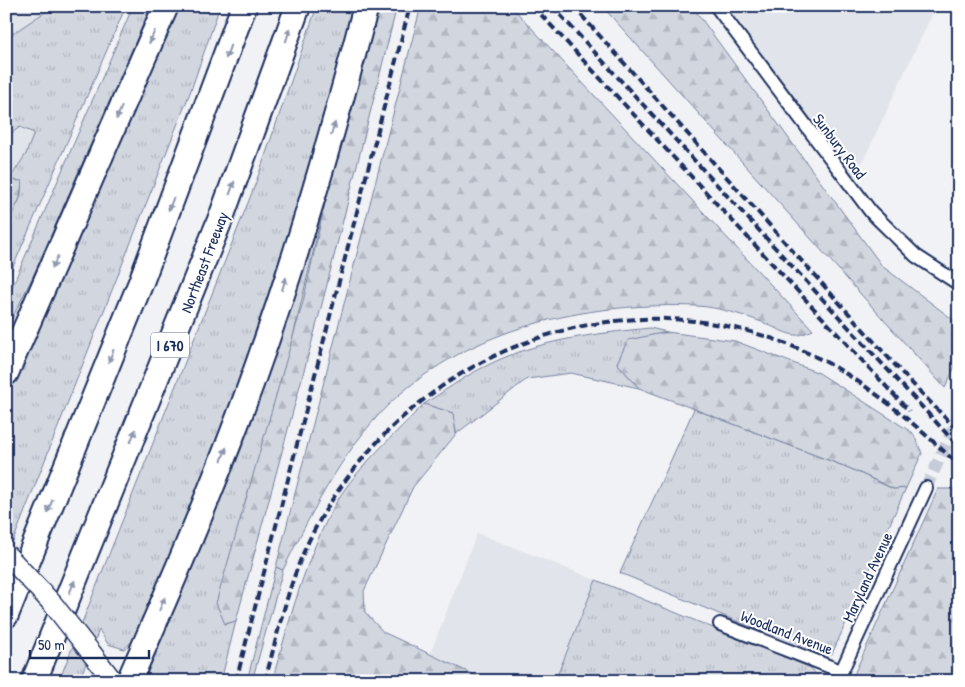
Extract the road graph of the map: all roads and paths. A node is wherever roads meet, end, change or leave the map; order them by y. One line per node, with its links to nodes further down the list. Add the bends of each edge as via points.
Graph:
1 (166, 6): 7 (highway, one-way to 7)
2 (244, 6): 10 (highway, one-way to 10, via 141,282)
3 (298, 6): 13 (highway, Northeast Freeway / I 670, one-way to 3, via 222,215)
4 (366, 6): 15 (highway, one-way to 4, via 210,492 269,330 307,216)
5 (716, 6): 6 (street, Sunbury Road, via 871,212 916,256)
6 (959, 284)
7 (6, 373)
8 (926, 488): 12 (street, Maryland Avenue)
9 (6, 554): 14 (main road, bridge, via 52,603)
10 (6, 616)
11 (720, 624): 12 (street, Woodland Avenue)
12 (839, 676)
13 (34, 681)
14 (113, 681)
15 (129, 681)

